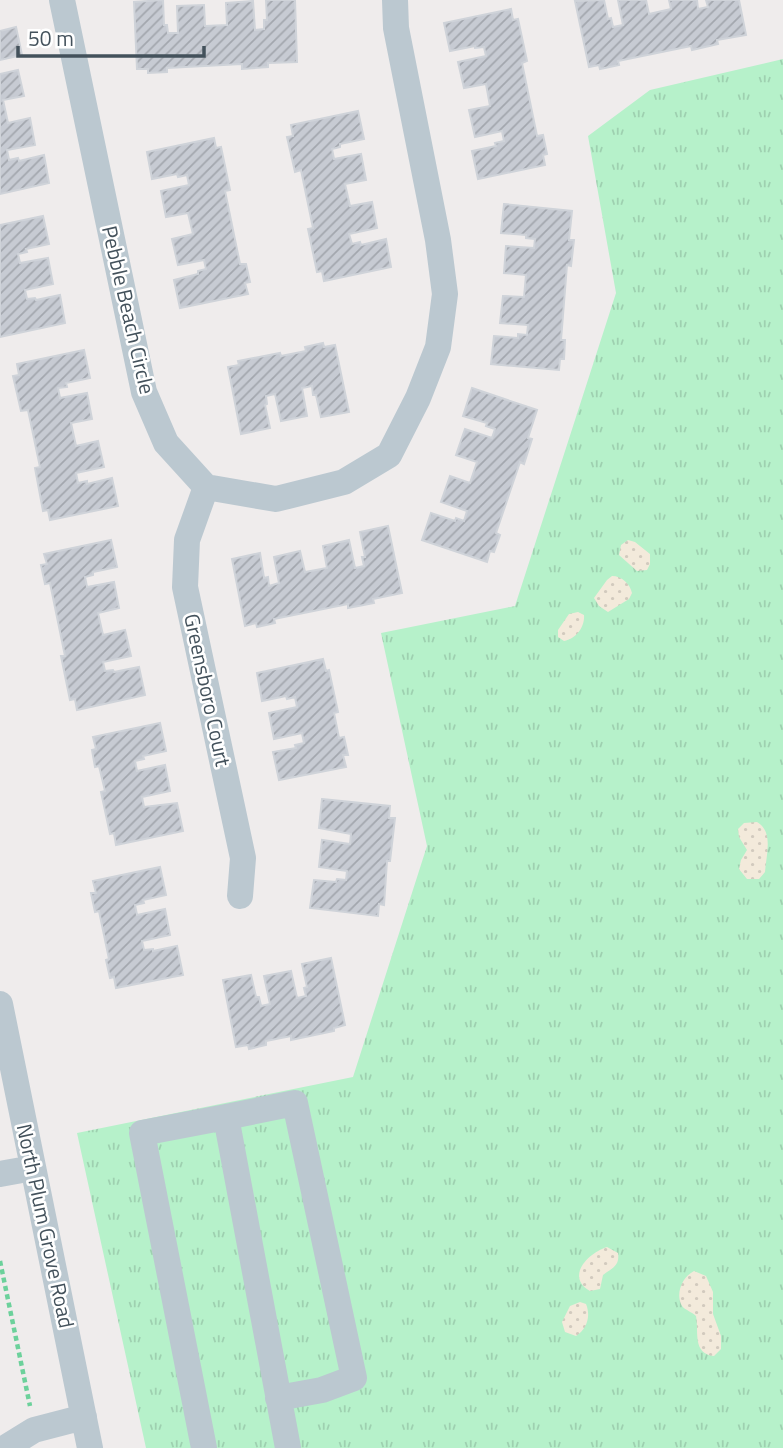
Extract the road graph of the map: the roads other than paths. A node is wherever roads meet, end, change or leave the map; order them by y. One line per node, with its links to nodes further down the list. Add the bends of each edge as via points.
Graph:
1 (62, 0): 3 (street, Pebble Beach Circle, via 144,393 166,443)
2 (395, 0): 3 (street, via 396,27 445,294 438,347 389,455 344,482 276,499)
3 (206, 487): 4 (street, Greensboro Court, via 187,540 186,587 243,858)
4 (240, 895)
5 (0, 1004): 7 (street, North Plum Grove Road)
6 (226, 1117): 9 (street); 9 (street, via 295,1103 354,1378); 13 (street, via 142,1133)
7 (33, 1168): 8 (street); 10 (street, North Plum Grove Road)
8 (0, 1174)
9 (278, 1398): 14 (street)
10 (84, 1417): 11 (street, via 34,1430); 12 (street, North Plum Grove Road)
11 (5, 1448)
12 (90, 1448)
13 (204, 1448)
14 (288, 1448)

